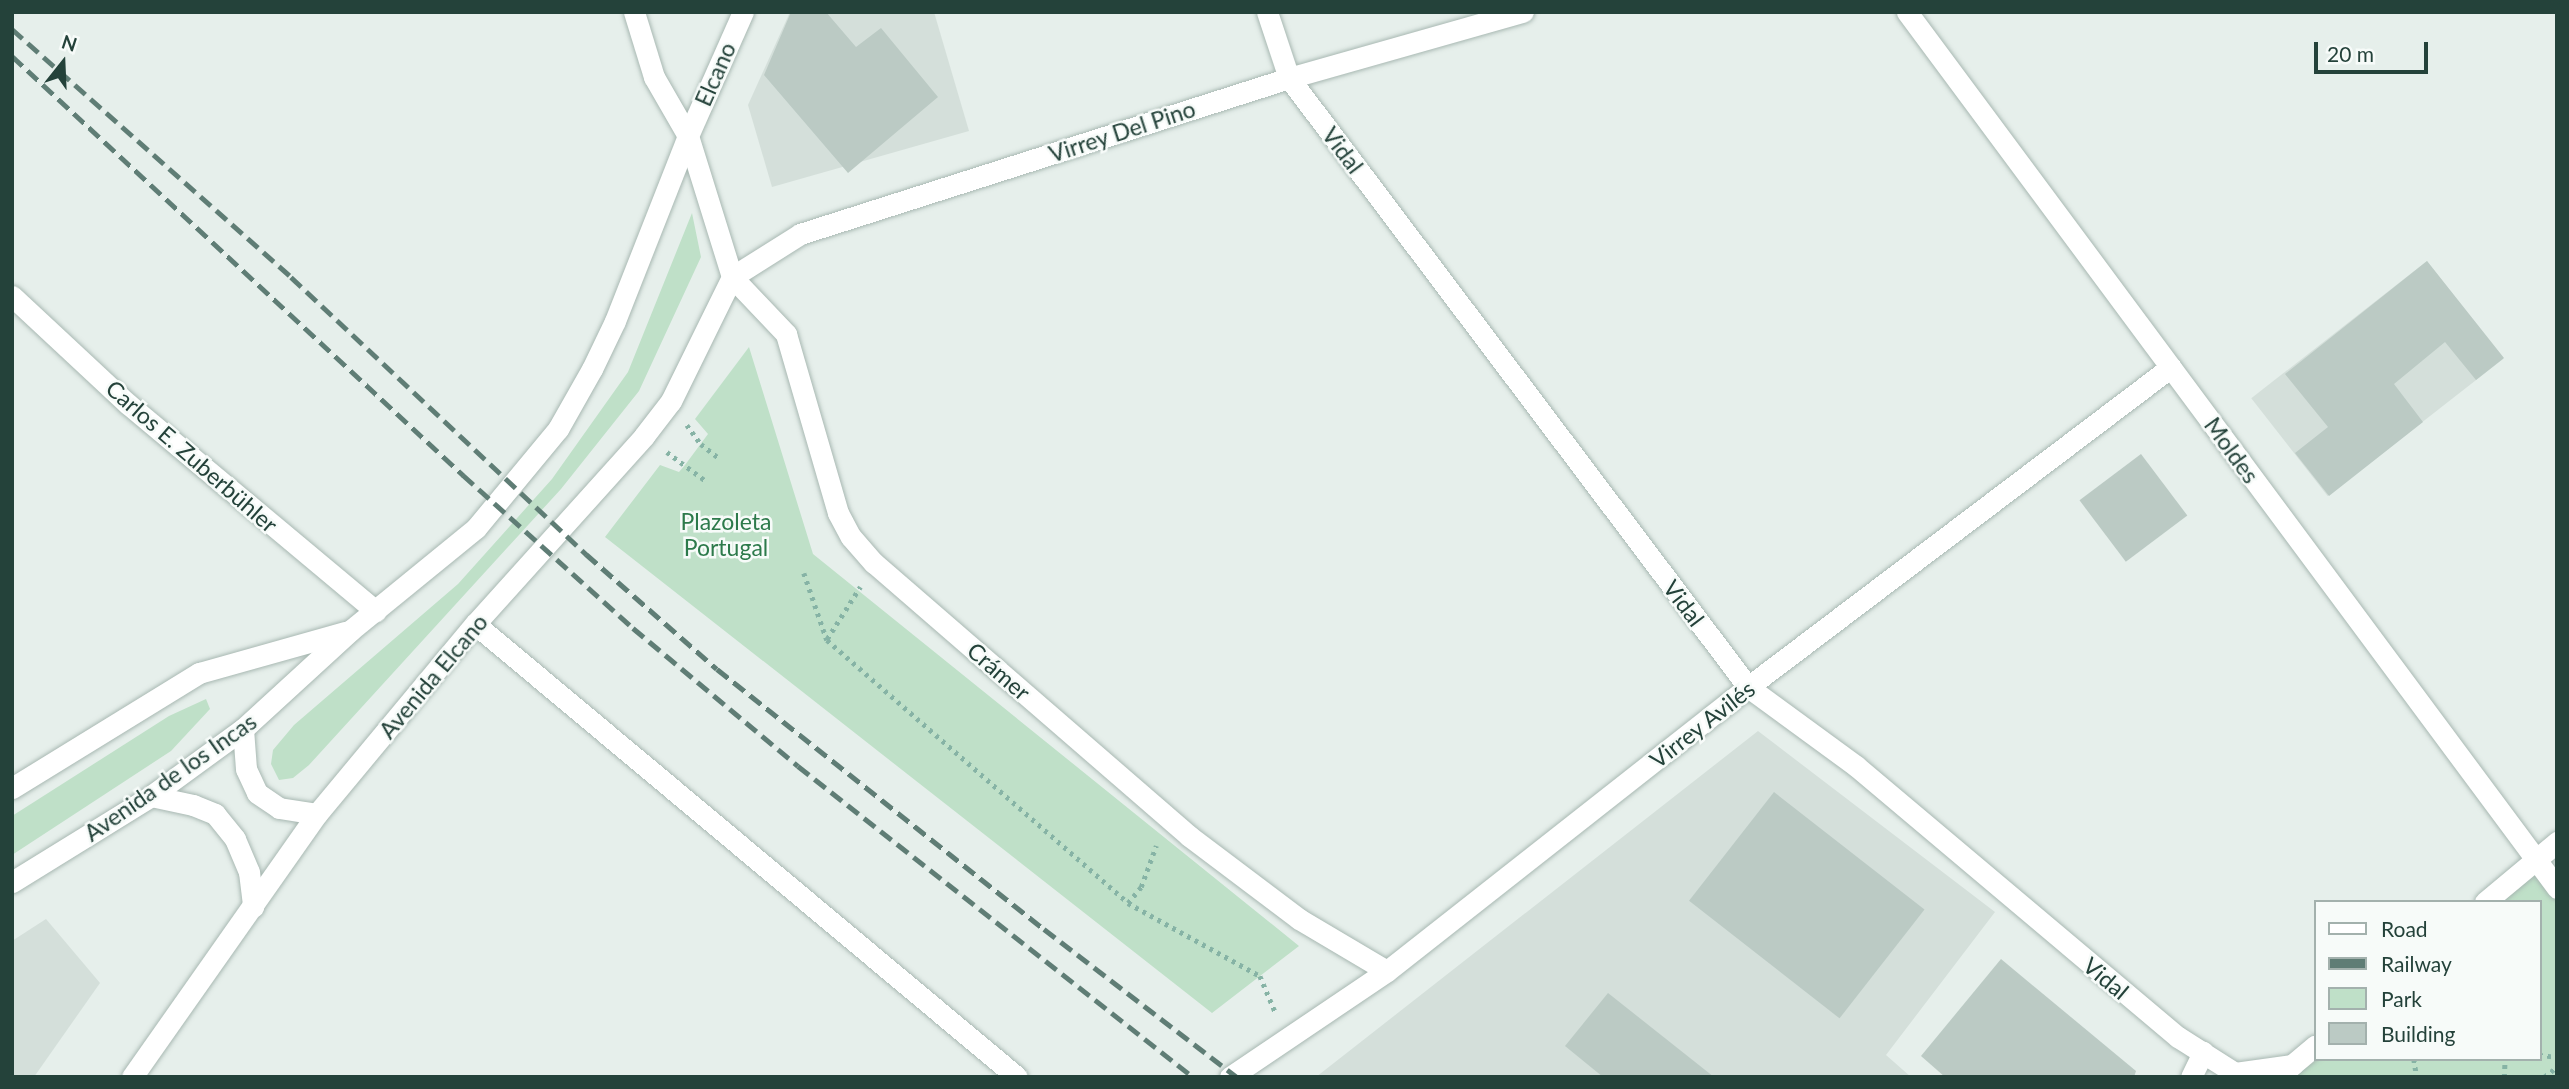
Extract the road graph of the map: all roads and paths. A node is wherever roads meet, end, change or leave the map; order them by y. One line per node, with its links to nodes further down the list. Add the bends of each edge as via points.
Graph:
1 (634, 12): 7 (street, via 654,77)
2 (743, 12): 7 (street, Elcano)
3 (1266, 12): 6 (street, Vidal)
4 (1523, 12): 6 (street, Virrey Del Pino)
5 (1908, 12): 10 (street, Moldes)
6 (1289, 78): 8 (street, Virrey Del Pino, via 800,234); 21 (street, Vidal)
7 (688, 136): 8 (street); 17 (street, via 615,321 558,429 476,528)
8 (732, 277): 15 (street, Crámer, via 786,334 838,513); 18 (street, Avenida Elcano, via 671,401)
9 (12, 296): 17 (street, Carlos E. Zuberbühler, via 128,404)
10 (2171, 367): 21 (street, Virrey Avilés); 28 (street, Moldes)
11 (701, 444): 12 (path)
12 (720, 459)
13 (685, 465): 14 (path)
14 (706, 481)
15 (874, 564): 20 (path); 34 (street, Crámer, via 1189,836 1299,919)
16 (804, 573): 20 (path)
17 (376, 611): 19 (street)
18 (475, 624): 25 (street, Avenida Elcano); 40 (street)
19 (351, 631): 22 (street, Avenida de los Incas); 23 (street, via 199,673)
20 (827, 640): 32 (path)
21 (1748, 687): 34 (street, Virrey Avilés); 37 (street, Vidal, via 1856,766 2101,974)
22 (243, 729): 24 (street, Avenida de los Incas); 25 (street, via 246,769 257,793 279,808)
23 (12, 788)
24 (151, 796): 29 (street, Avenida de los Incas); 33 (street, via 215,814 245,861)
25 (317, 814): 33 (street, Avenida Elcano)
26 (1160, 834): 32 (path, via 1141,887)
27 (2557, 842): 28 (street)
28 (2534, 858): 30 (street, Moldes); 31 (street)
29 (12, 882)
30 (2557, 888)
31 (2487, 900)
32 (1128, 903): 35 (path, via 1261,976)
33 (253, 907): 39 (street, Avenida Elcano)
34 (1387, 971): 35 (street, Virrey Avilés)
35 (1286, 1041): 41 (street, Virrey Avilés)
36 (2314, 1047): 37 (street, Vidal, via 2292,1065 2235,1073)
37 (2203, 1052): 42 (street)
38 (2557, 1067): 43 (path)
39 (132, 1077)
40 (1017, 1077)
41 (1230, 1077)
42 (2191, 1077)
43 (2544, 1077)

